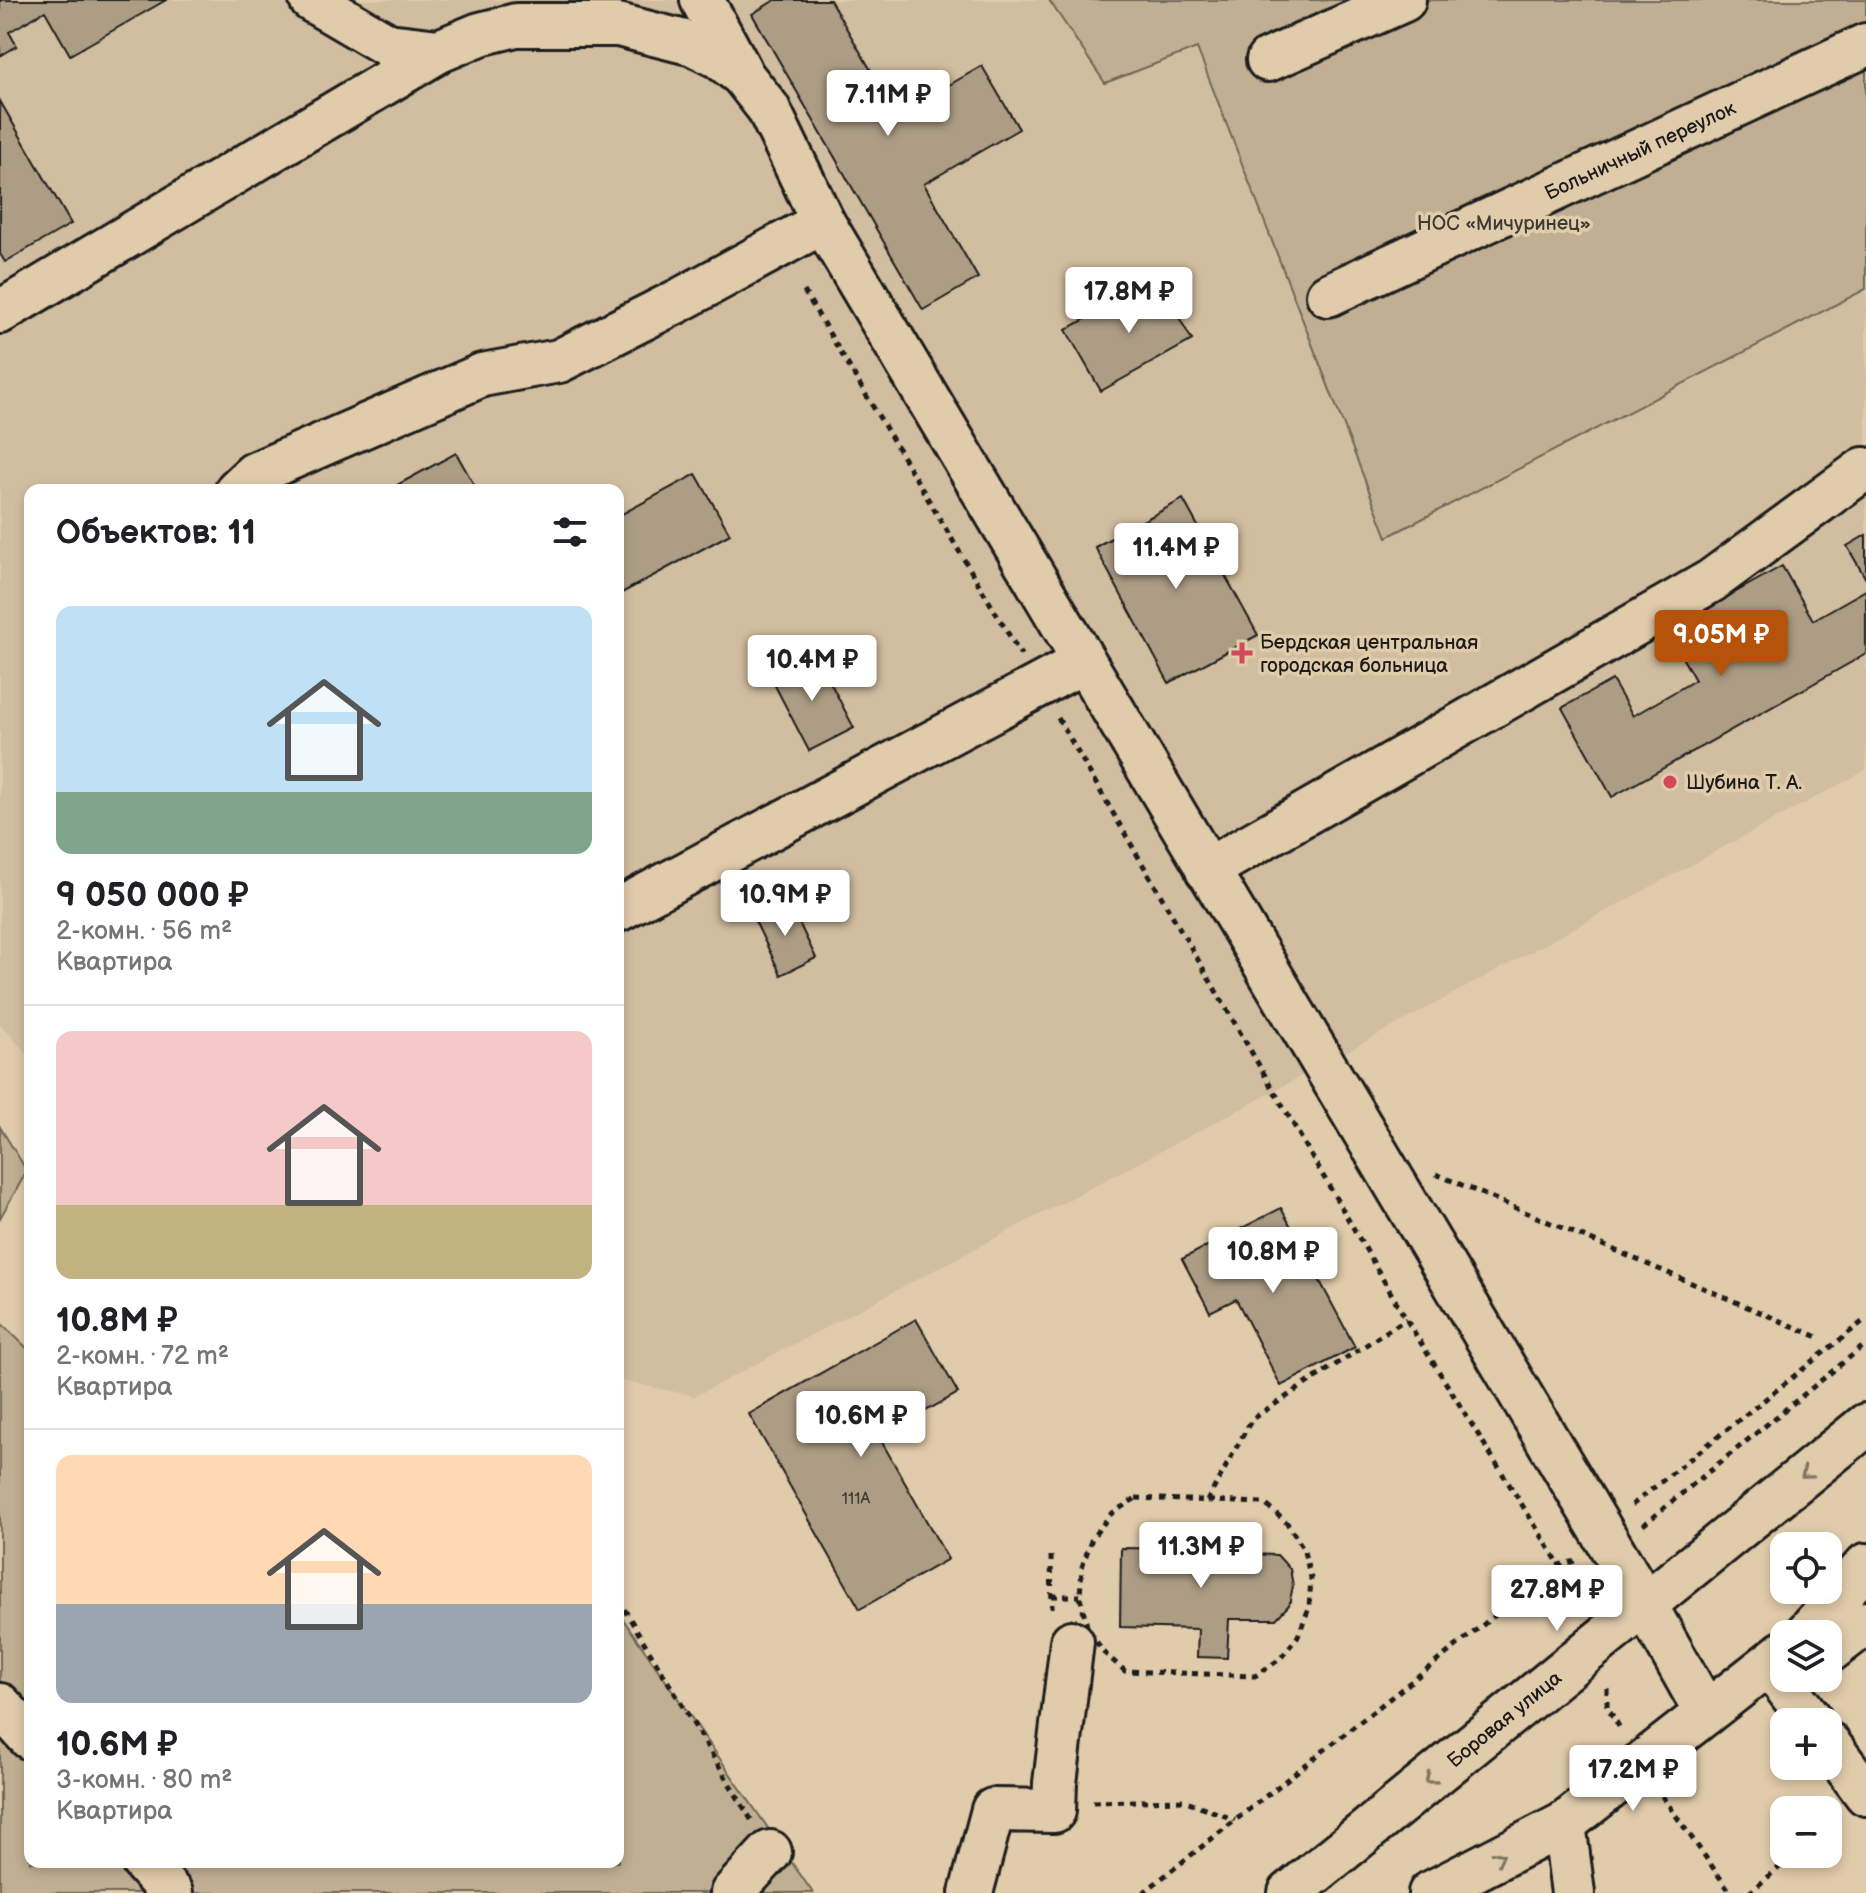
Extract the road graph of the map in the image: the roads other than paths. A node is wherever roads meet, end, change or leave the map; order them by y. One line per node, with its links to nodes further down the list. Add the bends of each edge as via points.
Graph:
1 (311, 0): 5 (street, via 388,45)
2 (702, 0): 7 (street)
3 (1404, 0): 6 (street)
4 (1866, 45): 9 (street, Больничный переулок)
5 (439, 51): 7 (street, via 516,25 618,25 693,44); 10 (street)
6 (1268, 60)
7 (742, 75): 8 (street, via 768,108)
8 (823, 222): 12 (street, via 559,361 482,375 254,474); 13 (street)
9 (1328, 295)
10 (0, 312)
11 (1865, 464): 14 (street, via 1711,581)
12 (243, 484)
13 (1083, 662): 14 (street); 15 (street)
14 (1207, 870): 18 (street)
15 (624, 907)
16 (1866, 1425): 18 (street, Боровая улица, one-way to 18)
17 (1866, 1565): 19 (street)
18 (1645, 1604): 25 (street); 34 (street, Боровая улица, one-way to 34)
19 (1818, 1620)
20 (1866, 1623): 21 (street)
21 (1842, 1641)
22 (1072, 1642): 33 (street, via 1054,1811 993,1810)
23 (1770, 1677): 25 (street)
24 (0, 1705): 26 (street)
25 (1706, 1713): 29 (street)
26 (24, 1731)
27 (1842, 1762): 28 (street)
28 (1866, 1794)
29 (1564, 1824): 31 (street); 35 (street, one-way to 29)
30 (770, 1852): 32 (street)
31 (1566, 1888)
32 (732, 1893)
33 (971, 1893)
34 (1290, 1893)
35 (1430, 1893)

